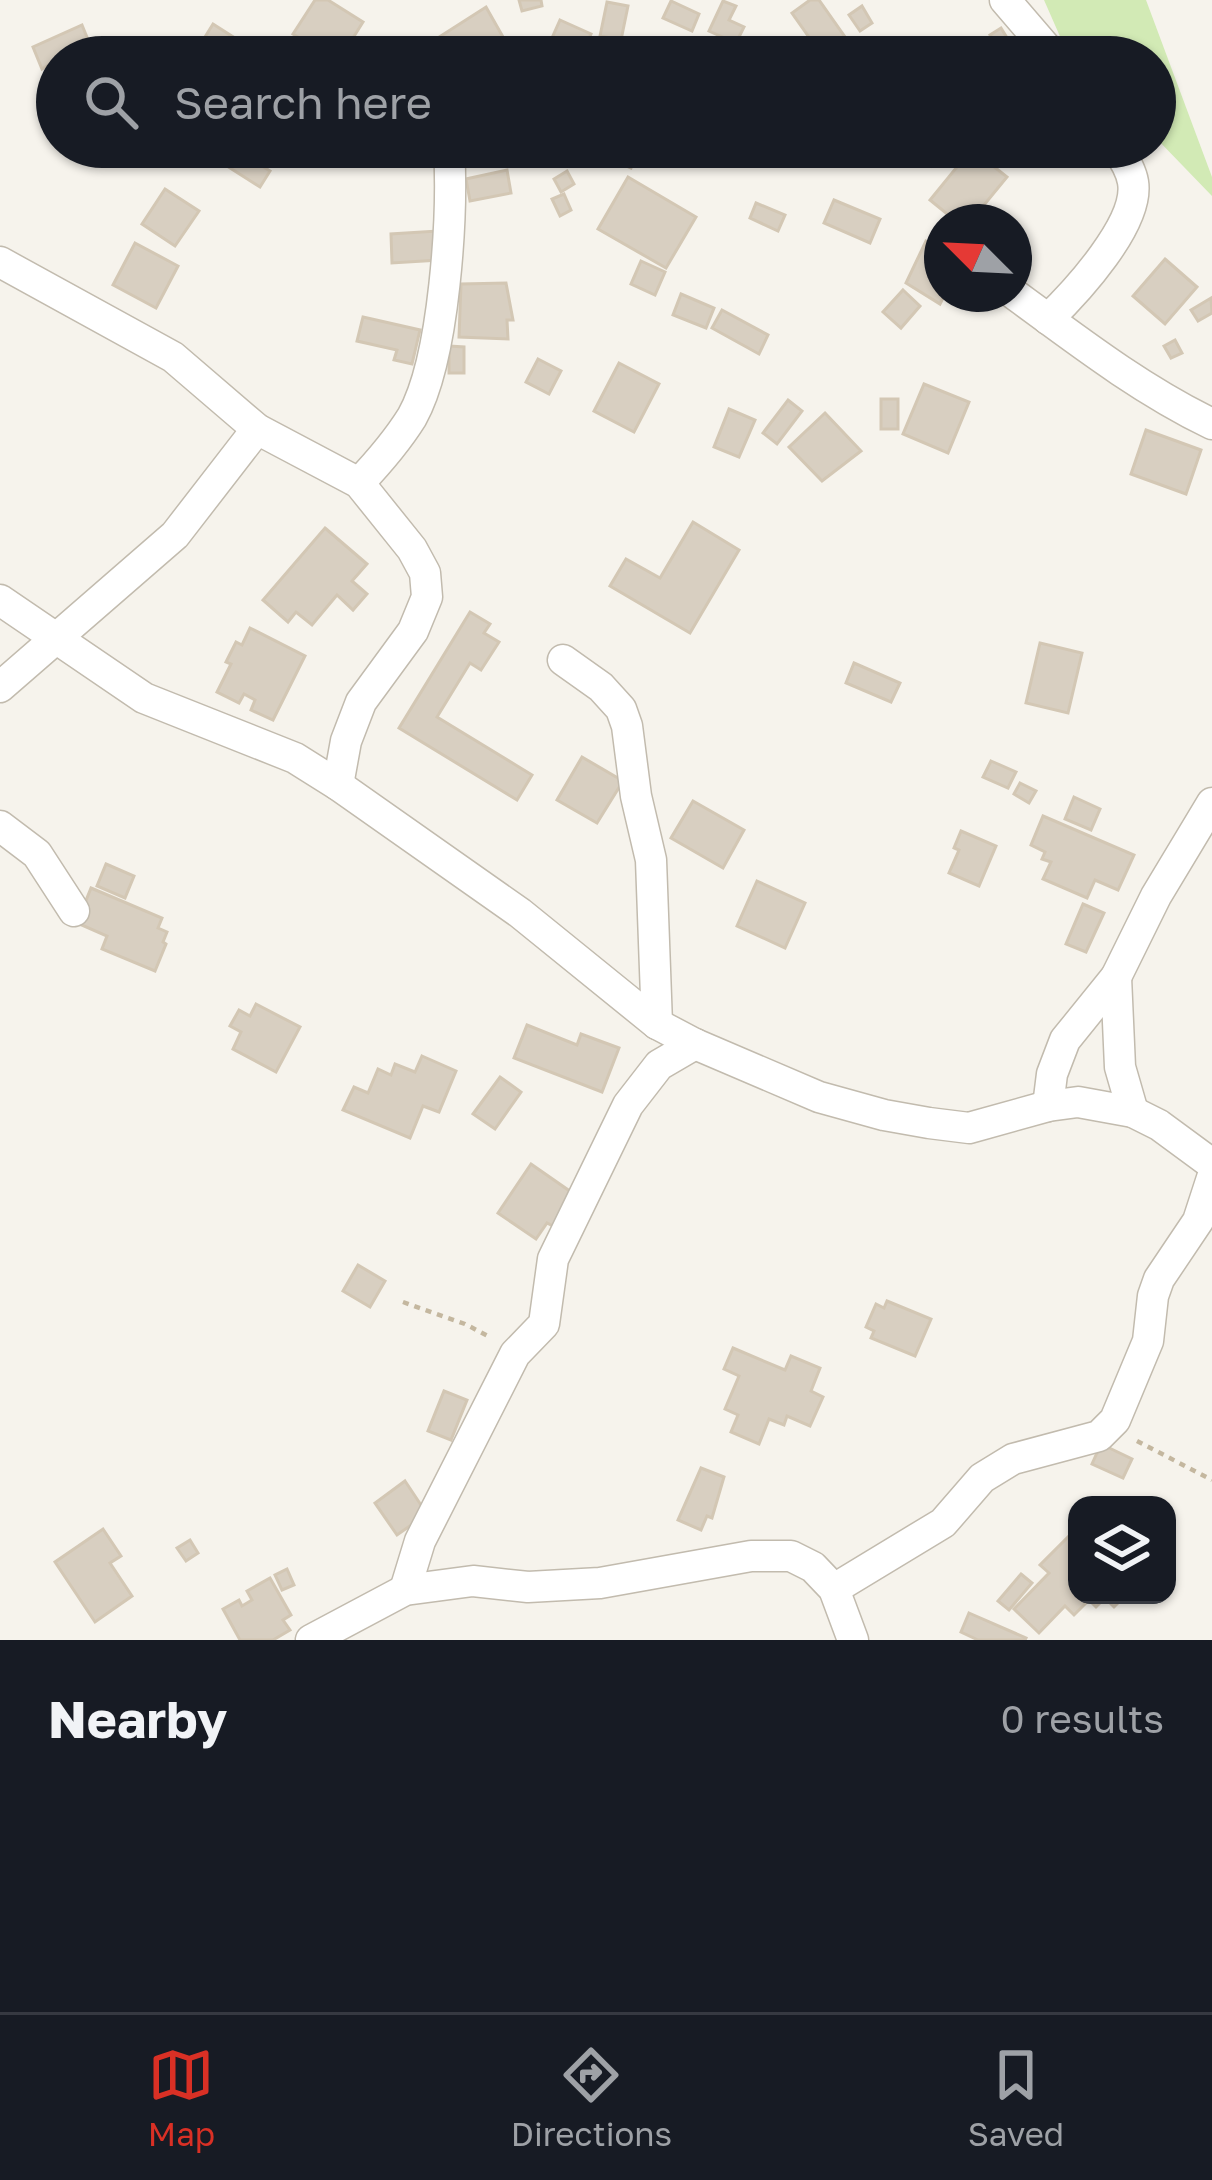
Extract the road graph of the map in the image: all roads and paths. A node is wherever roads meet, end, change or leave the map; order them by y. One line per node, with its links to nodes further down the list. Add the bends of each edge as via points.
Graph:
1 (1005, 0): 2 (street)
2 (1039, 36)
3 (448, 168): 10 (street, via 448,257 426,379 413,414)
4 (1126, 168): 7 (street, via 1134,184 1128,213 1080,288)
5 (0, 262): 9 (street, via 173,358)
6 (1032, 307): 7 (street)
7 (1048, 319): 8 (street, via 1145,389)
8 (1212, 424)
9 (256, 429): 10 (street); 12 (street, via 176,535)
10 (358, 483): 15 (street, via 412,549 427,597 413,632 362,702)
11 (0, 600): 12 (street)
12 (53, 637): 14 (street); 15 (street, via 144,698 295,758)
13 (563, 660): 20 (street, via 601,687 627,726 651,860)
14 (0, 687)
15 (338, 785): 20 (street, via 520,913)
16 (1212, 803): 19 (street)
17 (0, 826): 18 (street, via 38,854)
18 (74, 910)
19 (1116, 977): 22 (street, via 1065,1040); 23 (street, via 1120,1066)
20 (658, 1024): 21 (street)
21 (695, 1044): 22 (street, via 819,1097 884,1115 969,1128); 27 (street, via 658,1065 628,1105 553,1259 544,1324)
22 (1048, 1106): 23 (street, via 1078,1102)
23 (1133, 1112): 24 (street)
24 (1212, 1164)
25 (1212, 1178): 28 (street, via 1198,1221 1159,1279 1148,1341)
26 (403, 1302): 27 (path, via 465,1324)
27 (515, 1354): 31 (street, via 420,1541)
28 (1110, 1424): 29 (path); 30 (street, via 1099,1436 1013,1459 982,1478 943,1523)
29 (1212, 1480)
30 (834, 1589): 31 (street, via 791,1556 751,1556 600,1583 473,1581); 33 (street)
31 (405, 1591): 32 (street)
32 (311, 1640)
33 (853, 1640)

